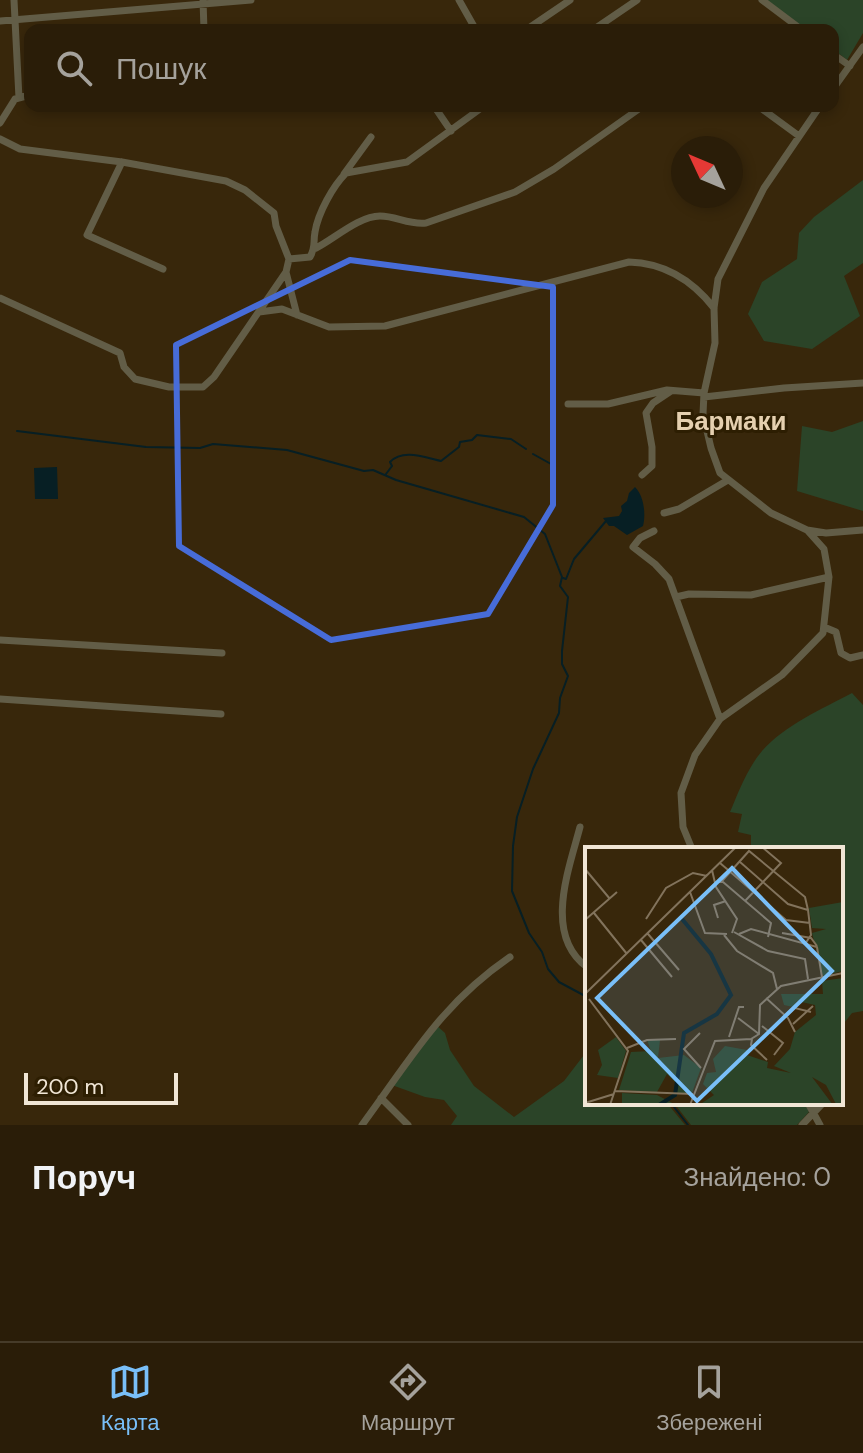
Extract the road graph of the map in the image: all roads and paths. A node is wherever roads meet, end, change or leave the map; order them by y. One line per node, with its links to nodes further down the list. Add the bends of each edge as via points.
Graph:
1 (14, 0): 8 (street)
2 (251, 0): 7 (street)
3 (459, 0): 11 (street)
4 (570, 0): 12 (street)
5 (636, 0): 13 (street)
6 (762, 0): 14 (street)
7 (203, 2): 8 (street); 10 (street)
8 (16, 19): 9 (street); 20 (street)
9 (0, 21)
10 (204, 24)
11 (473, 24)
12 (535, 24)
13 (602, 24)
14 (794, 24)
15 (863, 47): 17 (street)
16 (839, 58): 17 (street)
17 (850, 66): 18 (street)
18 (839, 81)
19 (24, 97): 20 (street)
20 (19, 98): 26 (street)
21 (438, 112): 27 (street)
22 (476, 112): 27 (street)
23 (635, 112): 33 (street, via 515,192 426,223 379,216)
24 (766, 112): 28 (street)
25 (816, 112): 28 (street)
26 (0, 123)
27 (451, 131): 32 (street, via 407,162)
28 (799, 136): 38 (street, via 764,188 718,279)
29 (371, 137): 32 (street)
30 (0, 139): 31 (street, via 20,149)
31 (122, 162): 34 (street, via 226,181 245,190 274,213); 35 (street, via 87,235)
32 (343, 176): 33 (street, via 318,220)
33 (316, 248): 34 (street, via 310,257)
34 (289, 259): 36 (street)
35 (163, 269)
36 (286, 272): 39 (street); 40 (street)
37 (0, 298): 39 (street, via 120,353 135,379 169,387 203,387)
38 (714, 308): 40 (street, via 693,285 665,268 629,262 385,326 329,327); 43 (street, via 715,343)
39 (259, 312): 40 (street, via 282,309)
40 (297, 315)
41 (863, 383): 43 (street)
42 (673, 390): 43 (street); 44 (street, via 608,404); 45 (street, via 646,413 652,466)
43 (704, 395): 46 (street, via 711,448)
44 (568, 404)
45 (642, 475)
46 (728, 480): 47 (street); 48 (street, via 771,513)
47 (664, 513)
48 (807, 530): 49 (street); 51 (street, via 824,549)
49 (863, 530)
50 (654, 531): 52 (street, via 633,547 669,579)
51 (829, 577): 52 (street, via 751,595); 53 (street)
52 (676, 597): 59 (street)
53 (824, 627): 56 (street, via 836,632 841,653 850,658); 59 (street, via 782,675)
54 (0, 640): 55 (street)
55 (222, 653)
56 (863, 655)
57 (0, 699): 58 (street)
58 (221, 714)
59 (720, 719): 61 (street, via 695,755 681,793 683,827)
60 (580, 827): 63 (street, via 562,901 562,923 565,937)
61 (691, 847)
62 (510, 957): 64 (street, via 456,1001)
63 (585, 964)
64 (381, 1098): 68 (street); 69 (street)
65 (809, 1105): 67 (street)
66 (821, 1105): 67 (street)
67 (812, 1113): 70 (street); 71 (street)
68 (362, 1125)
69 (408, 1125)
70 (802, 1125)
71 (820, 1125)

